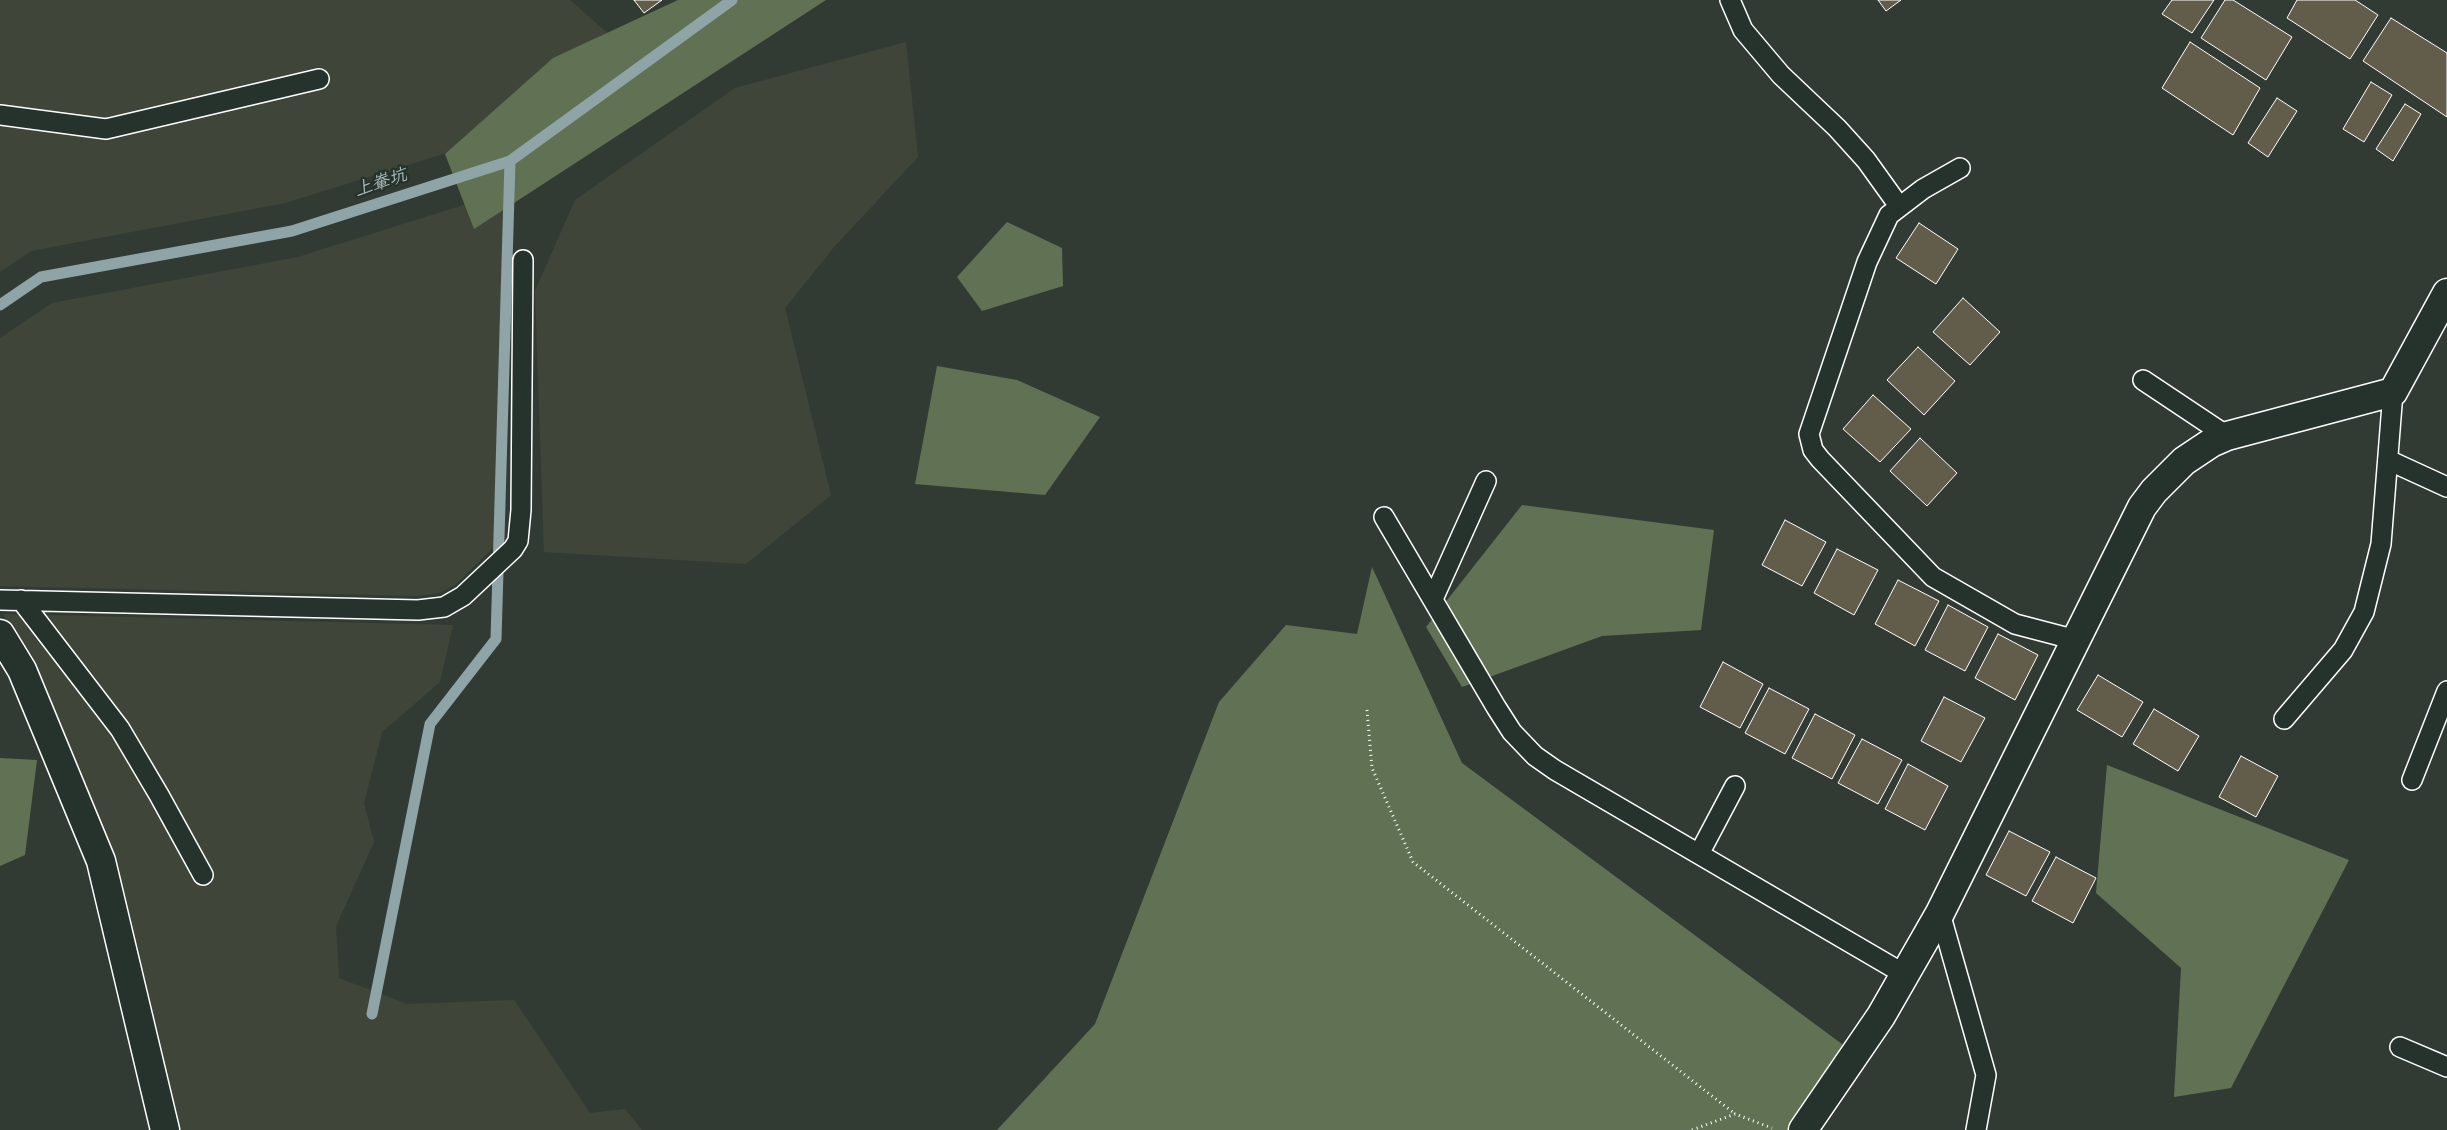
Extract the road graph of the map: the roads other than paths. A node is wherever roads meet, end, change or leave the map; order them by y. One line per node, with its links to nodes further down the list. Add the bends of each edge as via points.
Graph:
1 (1730, 0): 5 (lane, via 1743,30 1781,75 1866,160)
2 (319, 79): 3 (lane, via 106,129)
3 (0, 115)
4 (1960, 168): 5 (lane)
5 (1899, 206): 19 (lane, via 1889,215 1867,262 1810,424 1809,434 1814,450 1933,577 2015,624)
6 (524, 260): 17 (lane, via 518,541 463,596 444,607 418,610)
7 (2447, 292): 9 (street)
8 (2143, 380): 10 (lane)
9 (2393, 392): 10 (street); 11 (lane)
10 (2227, 436): 19 (street, via 2184,461 2146,502)
11 (2388, 460): 13 (lane); 21 (lane, via 2381,544 2364,612 2343,650)
12 (1486, 481): 15 (lane)
13 (2447, 487)
14 (1384, 517): 15 (lane)
15 (1433, 599): 24 (lane, via 1512,732 1536,756)
16 (0, 600): 17 (lane)
17 (20, 600): 25 (lane, via 120,729 160,795)
18 (0, 634): 30 (street, via 22,670 101,861)
19 (2076, 640): 26 (street)
20 (2447, 691): 22 (lane)
21 (2284, 719)
22 (2412, 780)
23 (1735, 786): 24 (lane)
24 (1699, 854): 27 (lane)
25 (202, 875)
26 (1940, 913): 27 (street); 32 (lane, via 1986,1075)
27 (1904, 974): 31 (street, via 1881,1016)
28 (2400, 1047): 29 (lane)
29 (2447, 1067)
30 (164, 1130)
31 (1803, 1130)
32 (1976, 1130)

